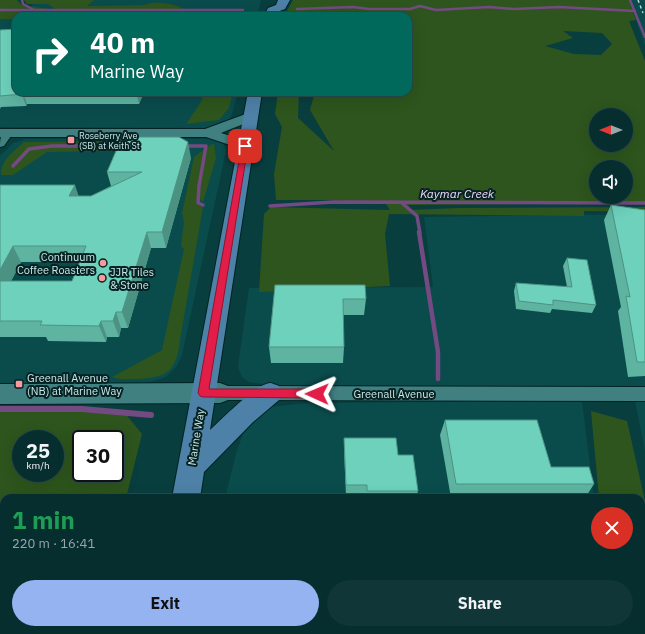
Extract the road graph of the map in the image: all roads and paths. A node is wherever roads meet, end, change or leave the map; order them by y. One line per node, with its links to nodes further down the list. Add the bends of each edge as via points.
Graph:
1 (284, 0): 2 (main road, via 281,6)
2 (271, 9)
3 (254, 96): 4 (main road, Marine Way)
4 (250, 116): 5 (street); 7 (main road, Marine Way)
5 (207, 133): 6 (street); 7 (street)
6 (3, 136)
7 (245, 146): 8 (main road, Marine Way)
8 (212, 393): 9 (street, Greenall Avenue); 10 (street, Greenall Avenue); 12 (main road, Marine Way)
9 (270, 393): 11 (street, Greenall Avenue); 12 (main road, via 244,414)
10 (0, 394)
11 (645, 394)
12 (192, 466): 13 (main road, Marine Way)
13 (187, 494)

